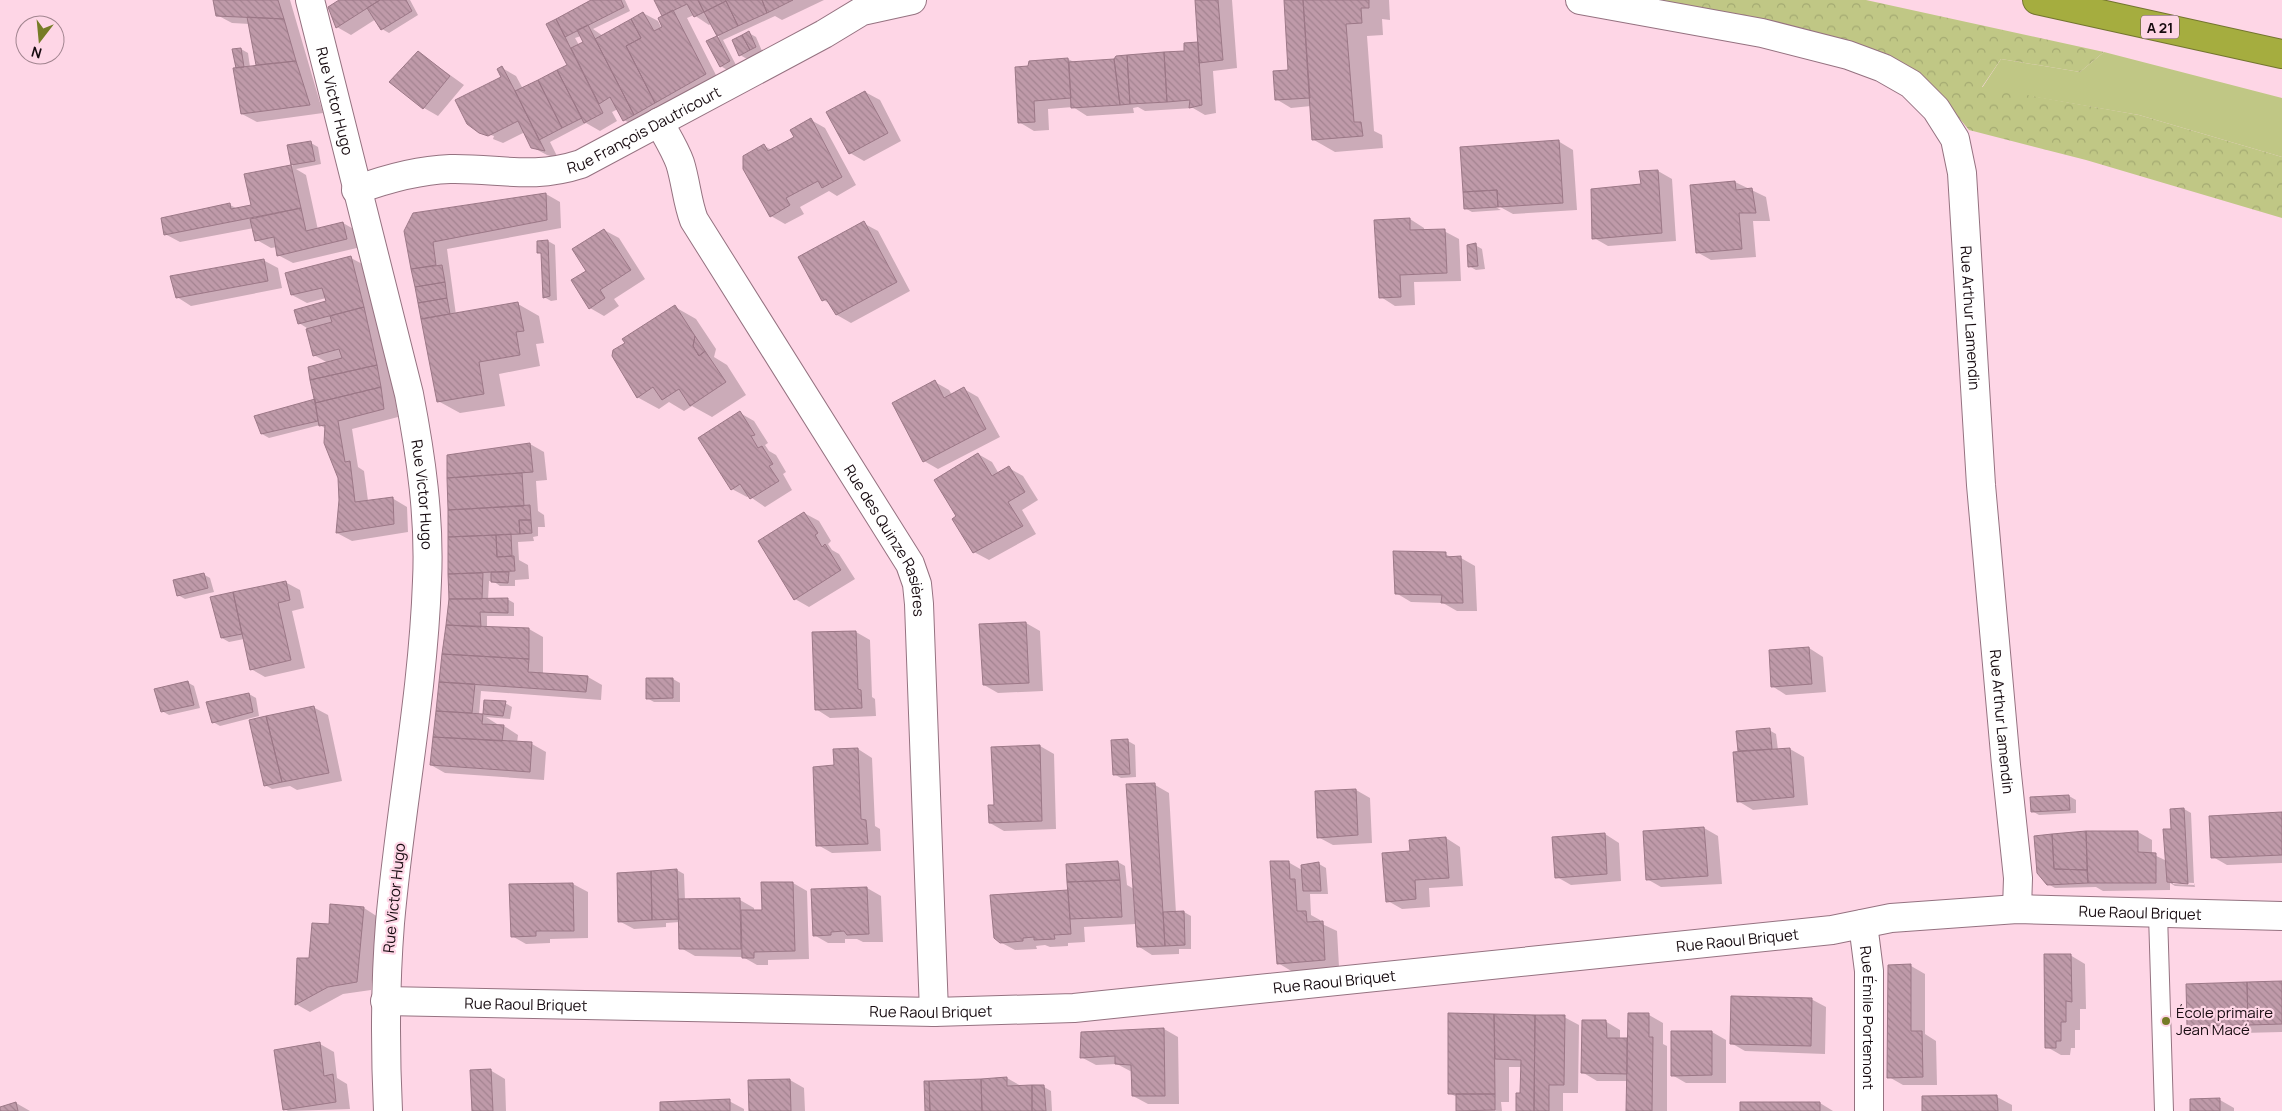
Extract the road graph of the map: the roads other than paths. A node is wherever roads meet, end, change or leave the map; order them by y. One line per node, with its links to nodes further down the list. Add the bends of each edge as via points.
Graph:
1 (310, 0): 8 (street, Rue Victor Hugo)
2 (912, 0): 5 (street, Rue François Dautricourt)
3 (1580, 0): 9 (street, Rue Arthur Lamendin, via 1762,33 1848,55 1883,68 1911,84 1936,109 1955,139 1962,173 1981,485 2018,878)
4 (2037, 0): 6 (highway, A 21)
5 (861, 6): 7 (street, Rue François Dautricourt, via 824,34)
6 (2282, 54)
7 (659, 122): 8 (street, Rue François Dautricourt, via 581,164 559,172 433,170); 14 (street, Rue des Quinze Rasières, via 679,161 694,220 910,564 917,584)
8 (356, 190): 13 (street, Rue Victor Hugo, via 408,394 425,498 427,579 424,644 390,922)
9 (2017, 908): 10 (street, Rue Raoul Briquet); 12 (street, Rue Raoul Briquet, via 1891,918)
10 (2158, 914): 11 (street, Rue Raoul Briquet); 17 (lane)
11 (2282, 916)
12 (1863, 924): 14 (street, Rue Raoul Briquet, via 1832,930 1074,1008); 16 (street, Rue Émile Portemont, via 1869,971)
13 (385, 1001): 14 (street, Rue Raoul Briquet); 15 (street, Rue Victor Hugo)
14 (934, 1012)
15 (388, 1111)
16 (1869, 1111)
17 (2164, 1111)

